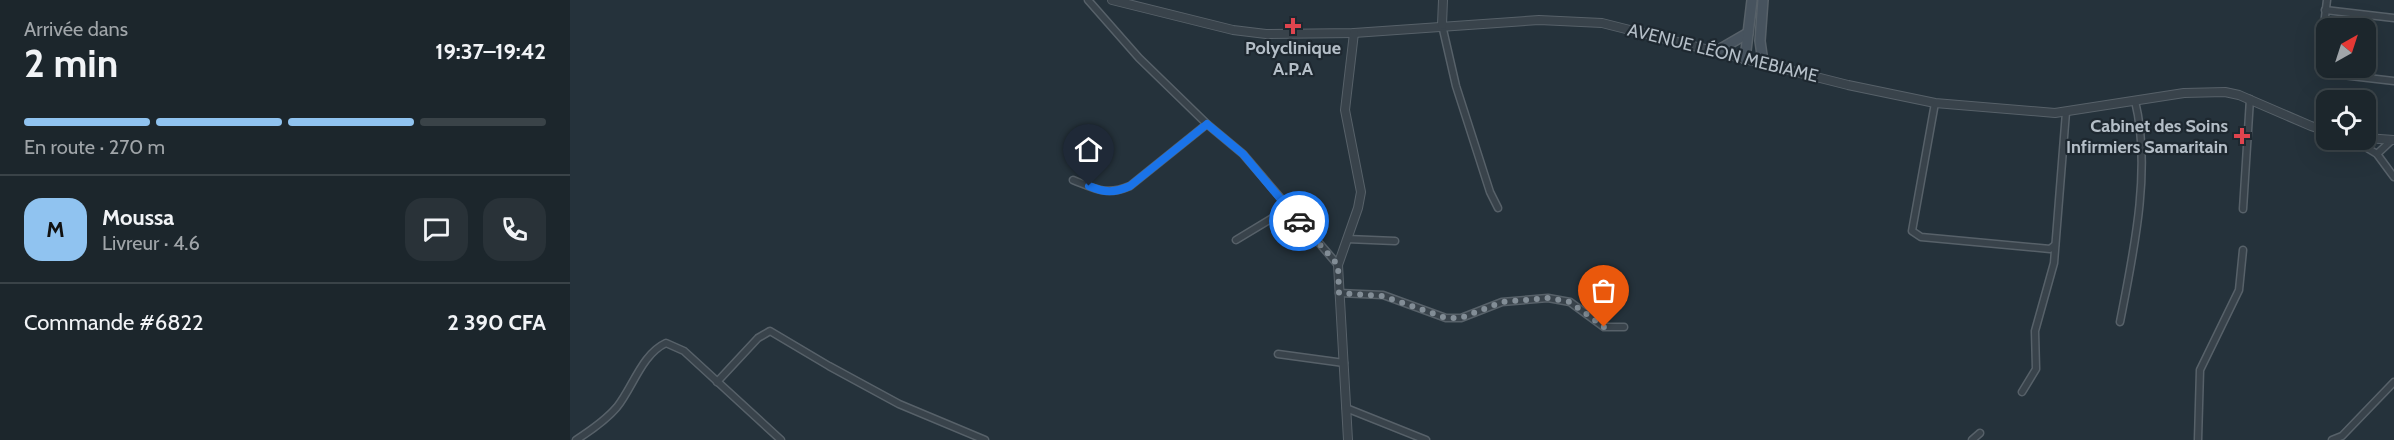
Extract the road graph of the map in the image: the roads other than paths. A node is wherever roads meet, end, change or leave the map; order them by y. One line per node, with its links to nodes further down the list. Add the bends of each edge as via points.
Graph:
1 (1088, 0): 20 (street, via 1139,58)
2 (1112, 0): 10 (street, AVENUE LÉON MEBIAME, via 1243,31 1288,35)
3 (1443, 0): 9 (street)
4 (1752, 0): 11 (main road)
5 (1763, 0): 14 (main road)
6 (2326, 0): 7 (street)
7 (2325, 10): 8 (street); 15 (street, via 2319,62 2322,72)
8 (2394, 18)
9 (1442, 25): 10 (street, AVENUE LÉON MEBIAME); 12 (street, AVENUE LÉON MEBIAME, via 1539,20 1602,23); 29 (street, via 1456,86)
10 (1354, 33): 31 (street, via 1345,110 1361,192)
11 (1748, 33): 12 (main road); 13 (main road)
12 (1717, 51): 13 (street, AVENUE LÉON MEBIAME)
13 (1745, 58): 14 (street, AVENUE LÉON MEBIAME)
14 (1763, 62): 18 (street, AVENUE LÉON MEBIAME)
15 (2394, 81)
16 (2250, 99): 17 (street, AVENUE LÉON MEBIAME, via 2211,91); 21 (street, AVENUE LÉON MEBIAME); 30 (street)
17 (2135, 101): 19 (street, AVENUE LÉON MEBIAME); 38 (street, via 2143,135 2139,201)
18 (1935, 103): 19 (street, AVENUE LÉON MEBIAME, via 2035,113); 34 (street, via 1913,234 1990,245 2050,249)
19 (2066, 112): 34 (street)
20 (1207, 124): 27 (street, via 1124,188 1104,192); 28 (street, via 1243,154)
21 (2316, 128)
22 (2376, 139): 23 (street)
23 (2393, 140): 25 (street)
24 (2370, 150): 25 (street)
25 (2377, 154): 26 (street)
26 (2394, 177)
27 (1073, 180)
28 (1288, 208): 32 (street); 36 (street)
29 (1498, 208)
30 (2242, 209)
31 (1347, 239): 33 (street); 36 (street)
32 (1236, 240)
33 (1395, 241)
34 (2055, 245): 44 (street, via 2050,285 2035,331 2036,369)
35 (2242, 249): 53 (street, via 2240,290 2200,370)
36 (1338, 265): 37 (street)
37 (1339, 293): 39 (street, via 1383,296 1446,318 1461,318 1502,302 1548,298 1570,302 1604,327); 41 (street)
38 (2120, 322)
39 (1624, 327)
40 (1278, 354): 41 (street)
41 (1344, 363): 45 (street)
42 (717, 382): 47 (street, via 684,351 666,343 649,357 616,408); 48 (street); 49 (street, via 758,338 770,331 899,404)
43 (2394, 382): 54 (street, via 2342,436)
44 (2022, 392)
45 (1346, 408): 50 (street); 51 (street)
46 (1980, 433): 52 (street)
47 (576, 440)
48 (781, 440)
49 (985, 440)
50 (1348, 440)
51 (1426, 440)
52 (1972, 440)
53 (2199, 440)
54 (2332, 440)

